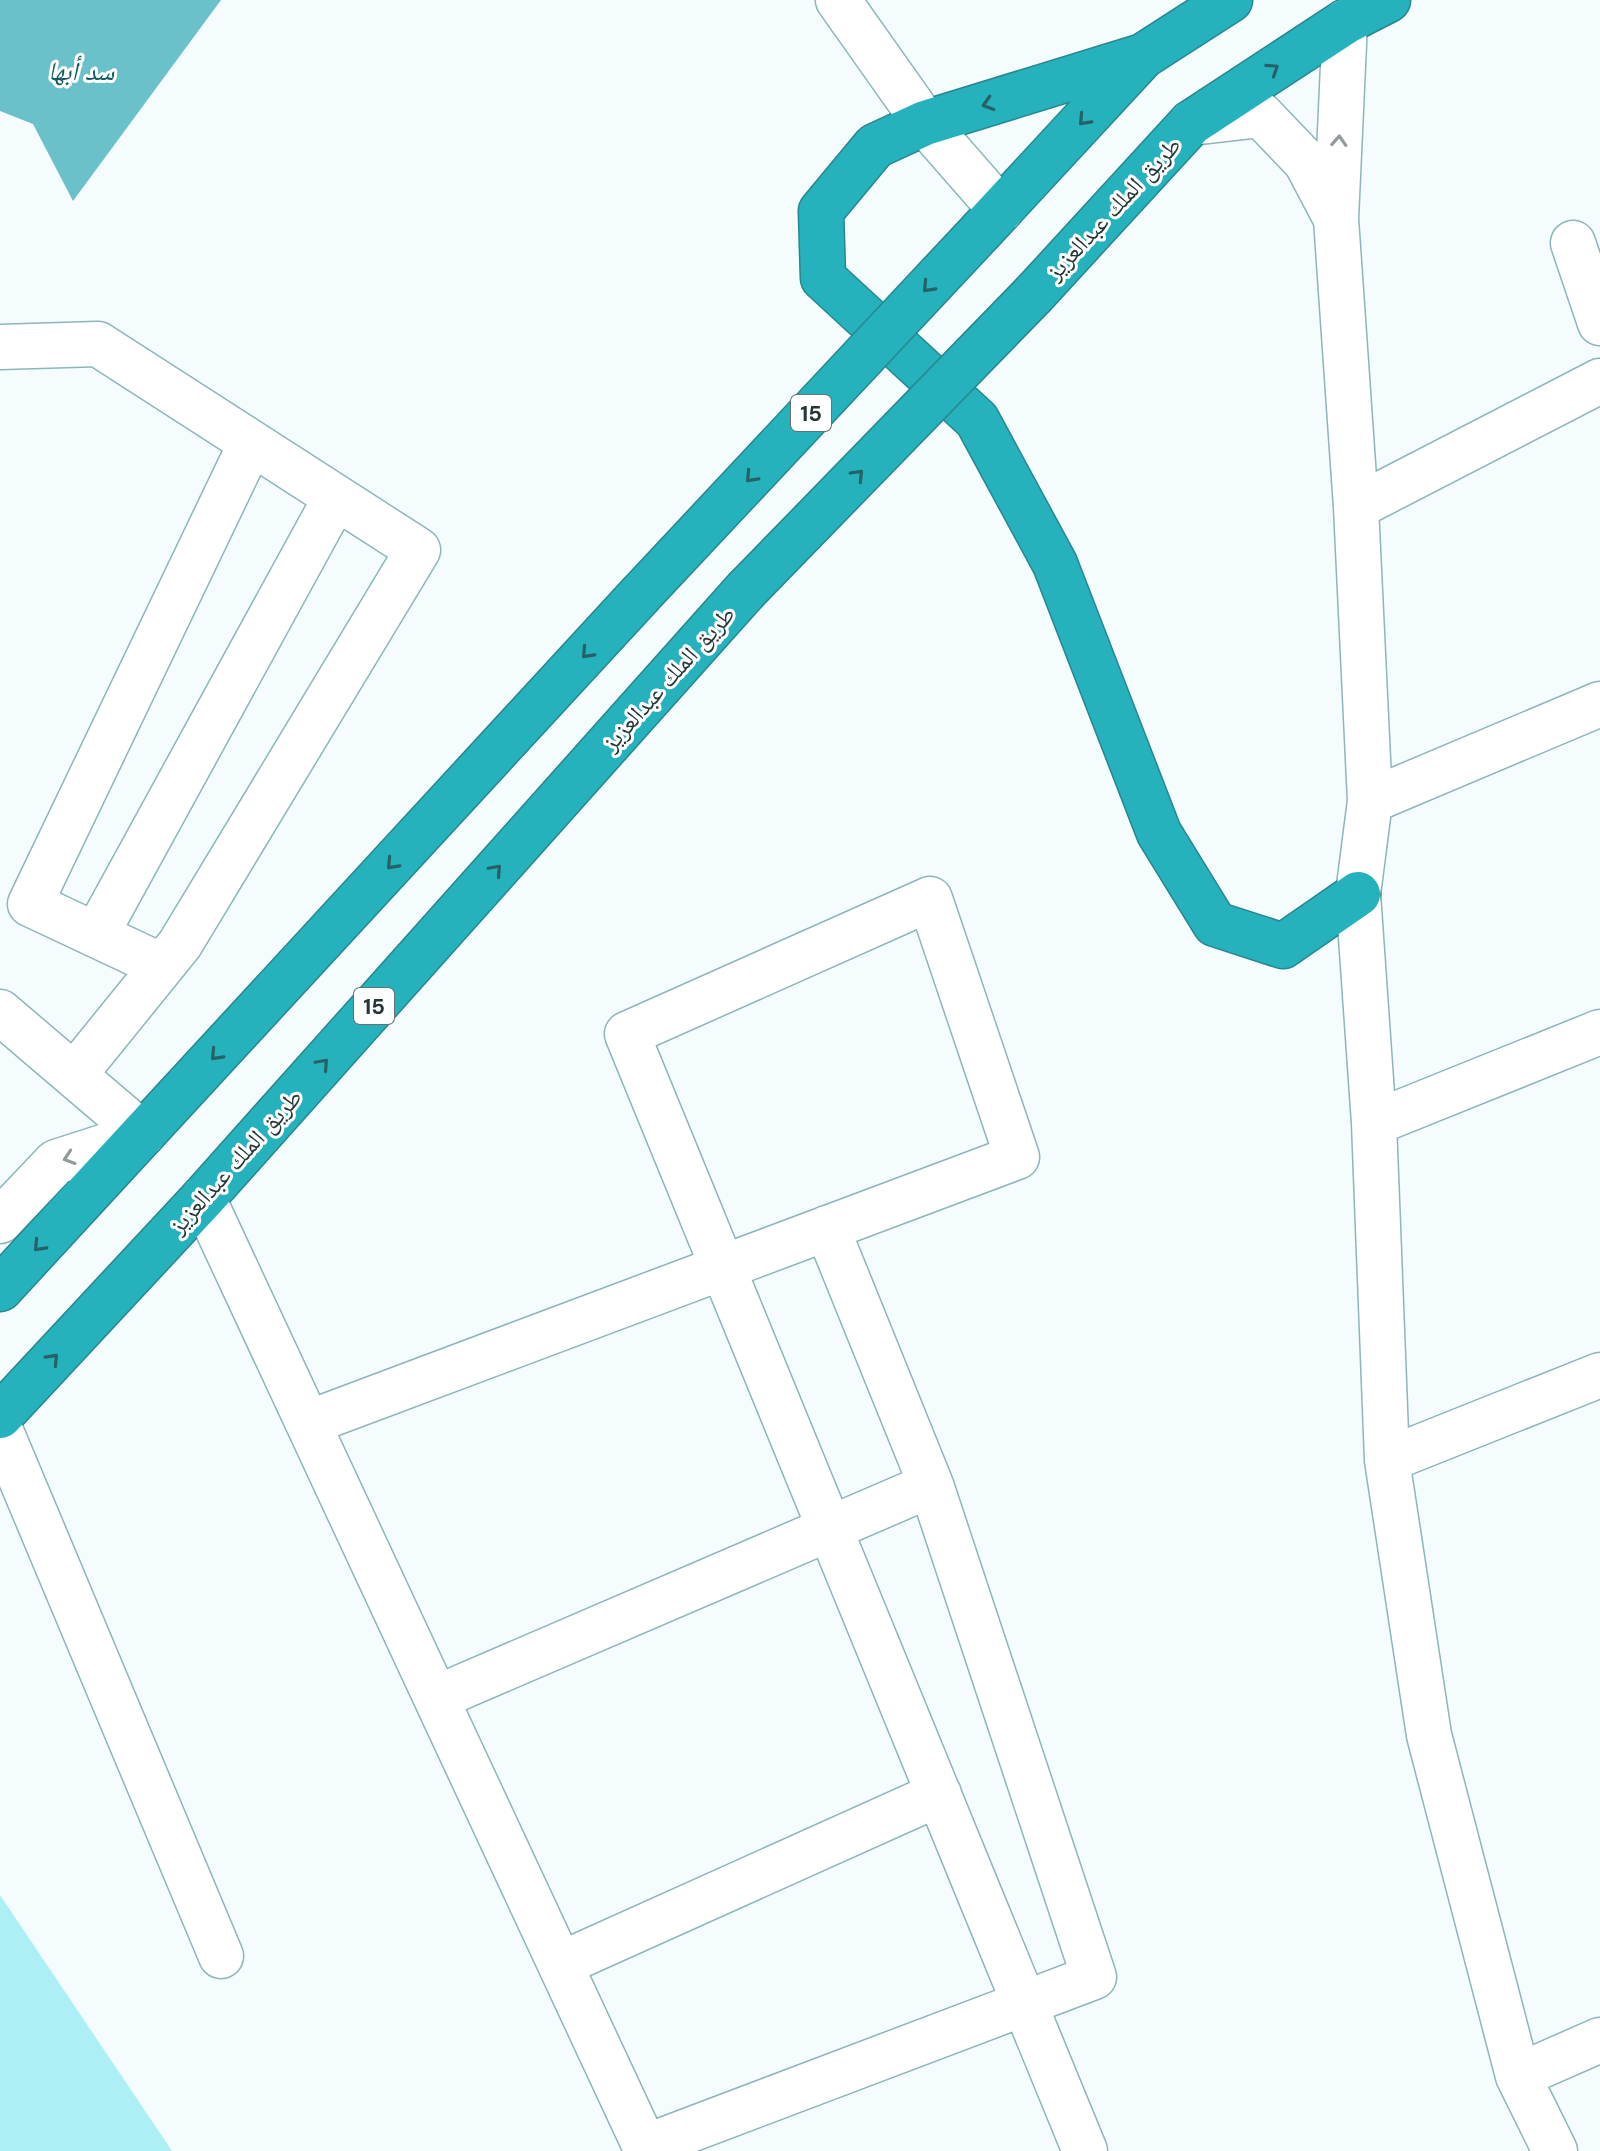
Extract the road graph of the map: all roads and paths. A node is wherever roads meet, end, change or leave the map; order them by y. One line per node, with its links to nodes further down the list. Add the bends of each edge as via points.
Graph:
1 (838, 0): 6 (street)
2 (1230, 0): 5 (highway, 15)
3 (1388, 0): 4 (highway, طريق الملك عبدالعزيز / 15)
4 (1345, 22): 7 (highway, طريق الملك عبدالعزيز / 15, one-way to 4); 8 (street, one-way to 4)
5 (1143, 56): 6 (highway, one-way to 6); 9 (highway, 15, one-way to 9)
6 (925, 123): 9 (street); 19 (highway, via 875,146 821,211 823,278 977,420 1055,564 1159,833 1215,924 1283,946)
7 (1191, 123): 8 (street, via 1261,115 1306,162); 27 (highway, طريق الملك عبدالعزيز / 15, one-way to 7, bridge, via 745,591 1034,294)
8 (1336, 219): 16 (street)
9 (991, 220): 26 (highway, 15, one-way to 26, bridge)
10 (1573, 243): 11 (street)
11 (1600, 323)
12 (0, 347): 14 (street, via 98,344)
13 (1600, 381): 16 (street)
14 (251, 443): 15 (street); 20 (street, via 30,904)
15 (336, 497): 20 (street); 21 (street, via 418,550)
16 (1356, 507): 18 (street)
17 (1600, 704): 18 (street)
18 (1370, 801): 19 (street)
19 (1358, 894): 25 (street)
20 (96, 935): 21 (street)
21 (162, 966): 24 (street)
22 (0, 1012): 24 (street)
23 (1600, 1032): 25 (street)
24 (74, 1075): 26 (street)
25 (1374, 1123): 36 (street)
26 (143, 1134): 28 (street, one-way to 28, via 56,1162); 31 (highway, 15, one-way to 31)
27 (203, 1198): 33 (highway, طريق الملك عبدالعزيز / 15, one-way to 27); 34 (street)
28 (0, 1221)
29 (827, 1228): 30 (street); 30 (street, via 1017,1157 930,899 627,1034); 37 (street)
30 (723, 1267): 34 (street); 38 (street)
31 (0, 1289)
32 (1600, 1375): 36 (street)
33 (0, 1416)
34 (308, 1423): 39 (street)
35 (0, 1429): 41 (street)
36 (1387, 1460): 45 (street, via 1429,1735)
37 (931, 1485): 38 (street); 43 (street, via 1094,1977)
38 (830, 1528): 39 (street); 40 (street)
39 (436, 1698): 42 (street)
40 (939, 1794): 42 (street); 43 (street)
41 (221, 1956)
42 (561, 1964): 46 (street)
43 (1024, 2003): 46 (street); 47 (street)
44 (1600, 2040): 45 (street)
45 (1518, 2076): 48 (street)
46 (646, 2149)
47 (1085, 2151)
48 (1555, 2151)

